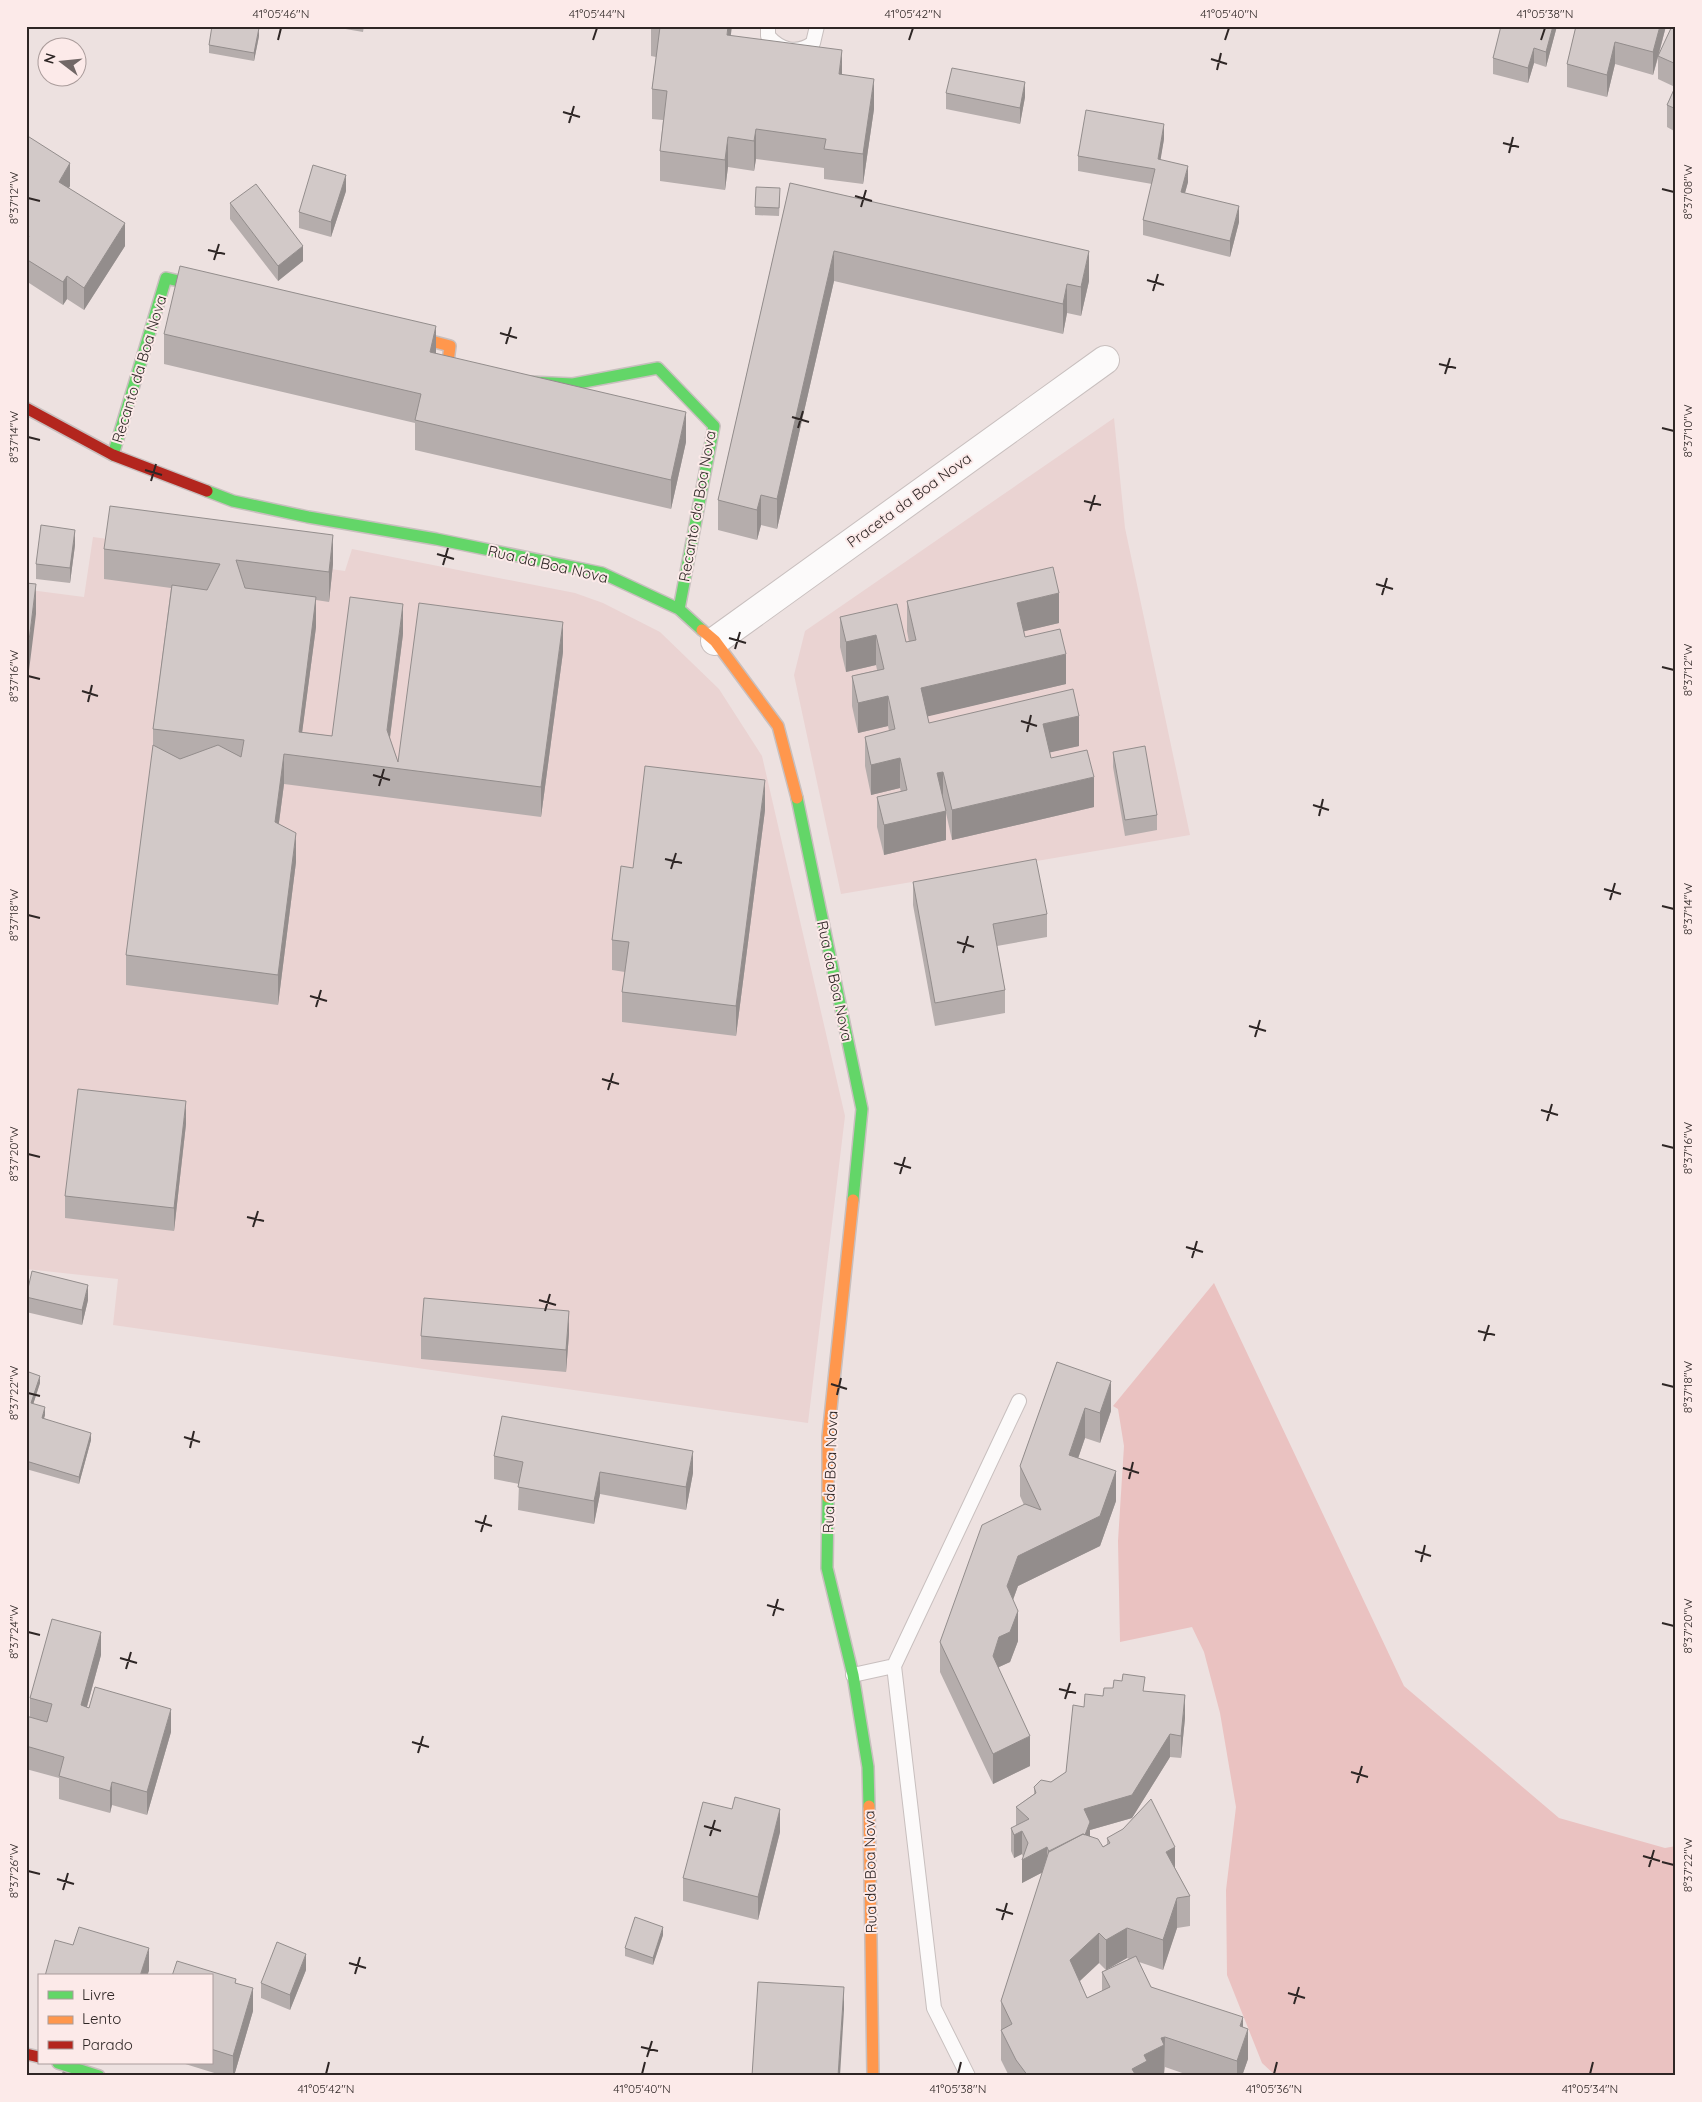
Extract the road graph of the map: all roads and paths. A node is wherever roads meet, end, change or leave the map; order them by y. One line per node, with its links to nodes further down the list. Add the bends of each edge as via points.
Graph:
1 (768, 26): 2 (lane, via 768,36 774,43 799,50 813,43)
2 (817, 26)
3 (224, 292): 9 (street, Recanto da Boa Nova, via 166,278)
4 (388, 330): 6 (street, via 450,346 446,378)
5 (1105, 360): 11 (street, Praceta da Boa Nova)
6 (475, 379)
7 (514, 381): 10 (street, Recanto da Boa Nova, via 573,384 658,368 714,426)
8 (26, 408): 9 (street, Rua da Boa Nova)
9 (113, 456): 10 (street, Rua da Boa Nova, via 233,500 602,573)
10 (679, 609): 11 (street, Rua da Boa Nova)
11 (715, 641): 14 (street, Rua da Boa Nova, via 778,726 795,789 862,1109 828,1437 827,1568)
12 (1019, 1401): 13 (lane)
13 (894, 1666): 14 (lane); 20 (lane, via 934,2008)
14 (853, 1675): 19 (street, Rua da Boa Nova, via 868,1768)
15 (26, 2054): 16 (street)
16 (38, 2058)
17 (61, 2064): 18 (street)
18 (99, 2076)
19 (873, 2076)
20 (968, 2076)

